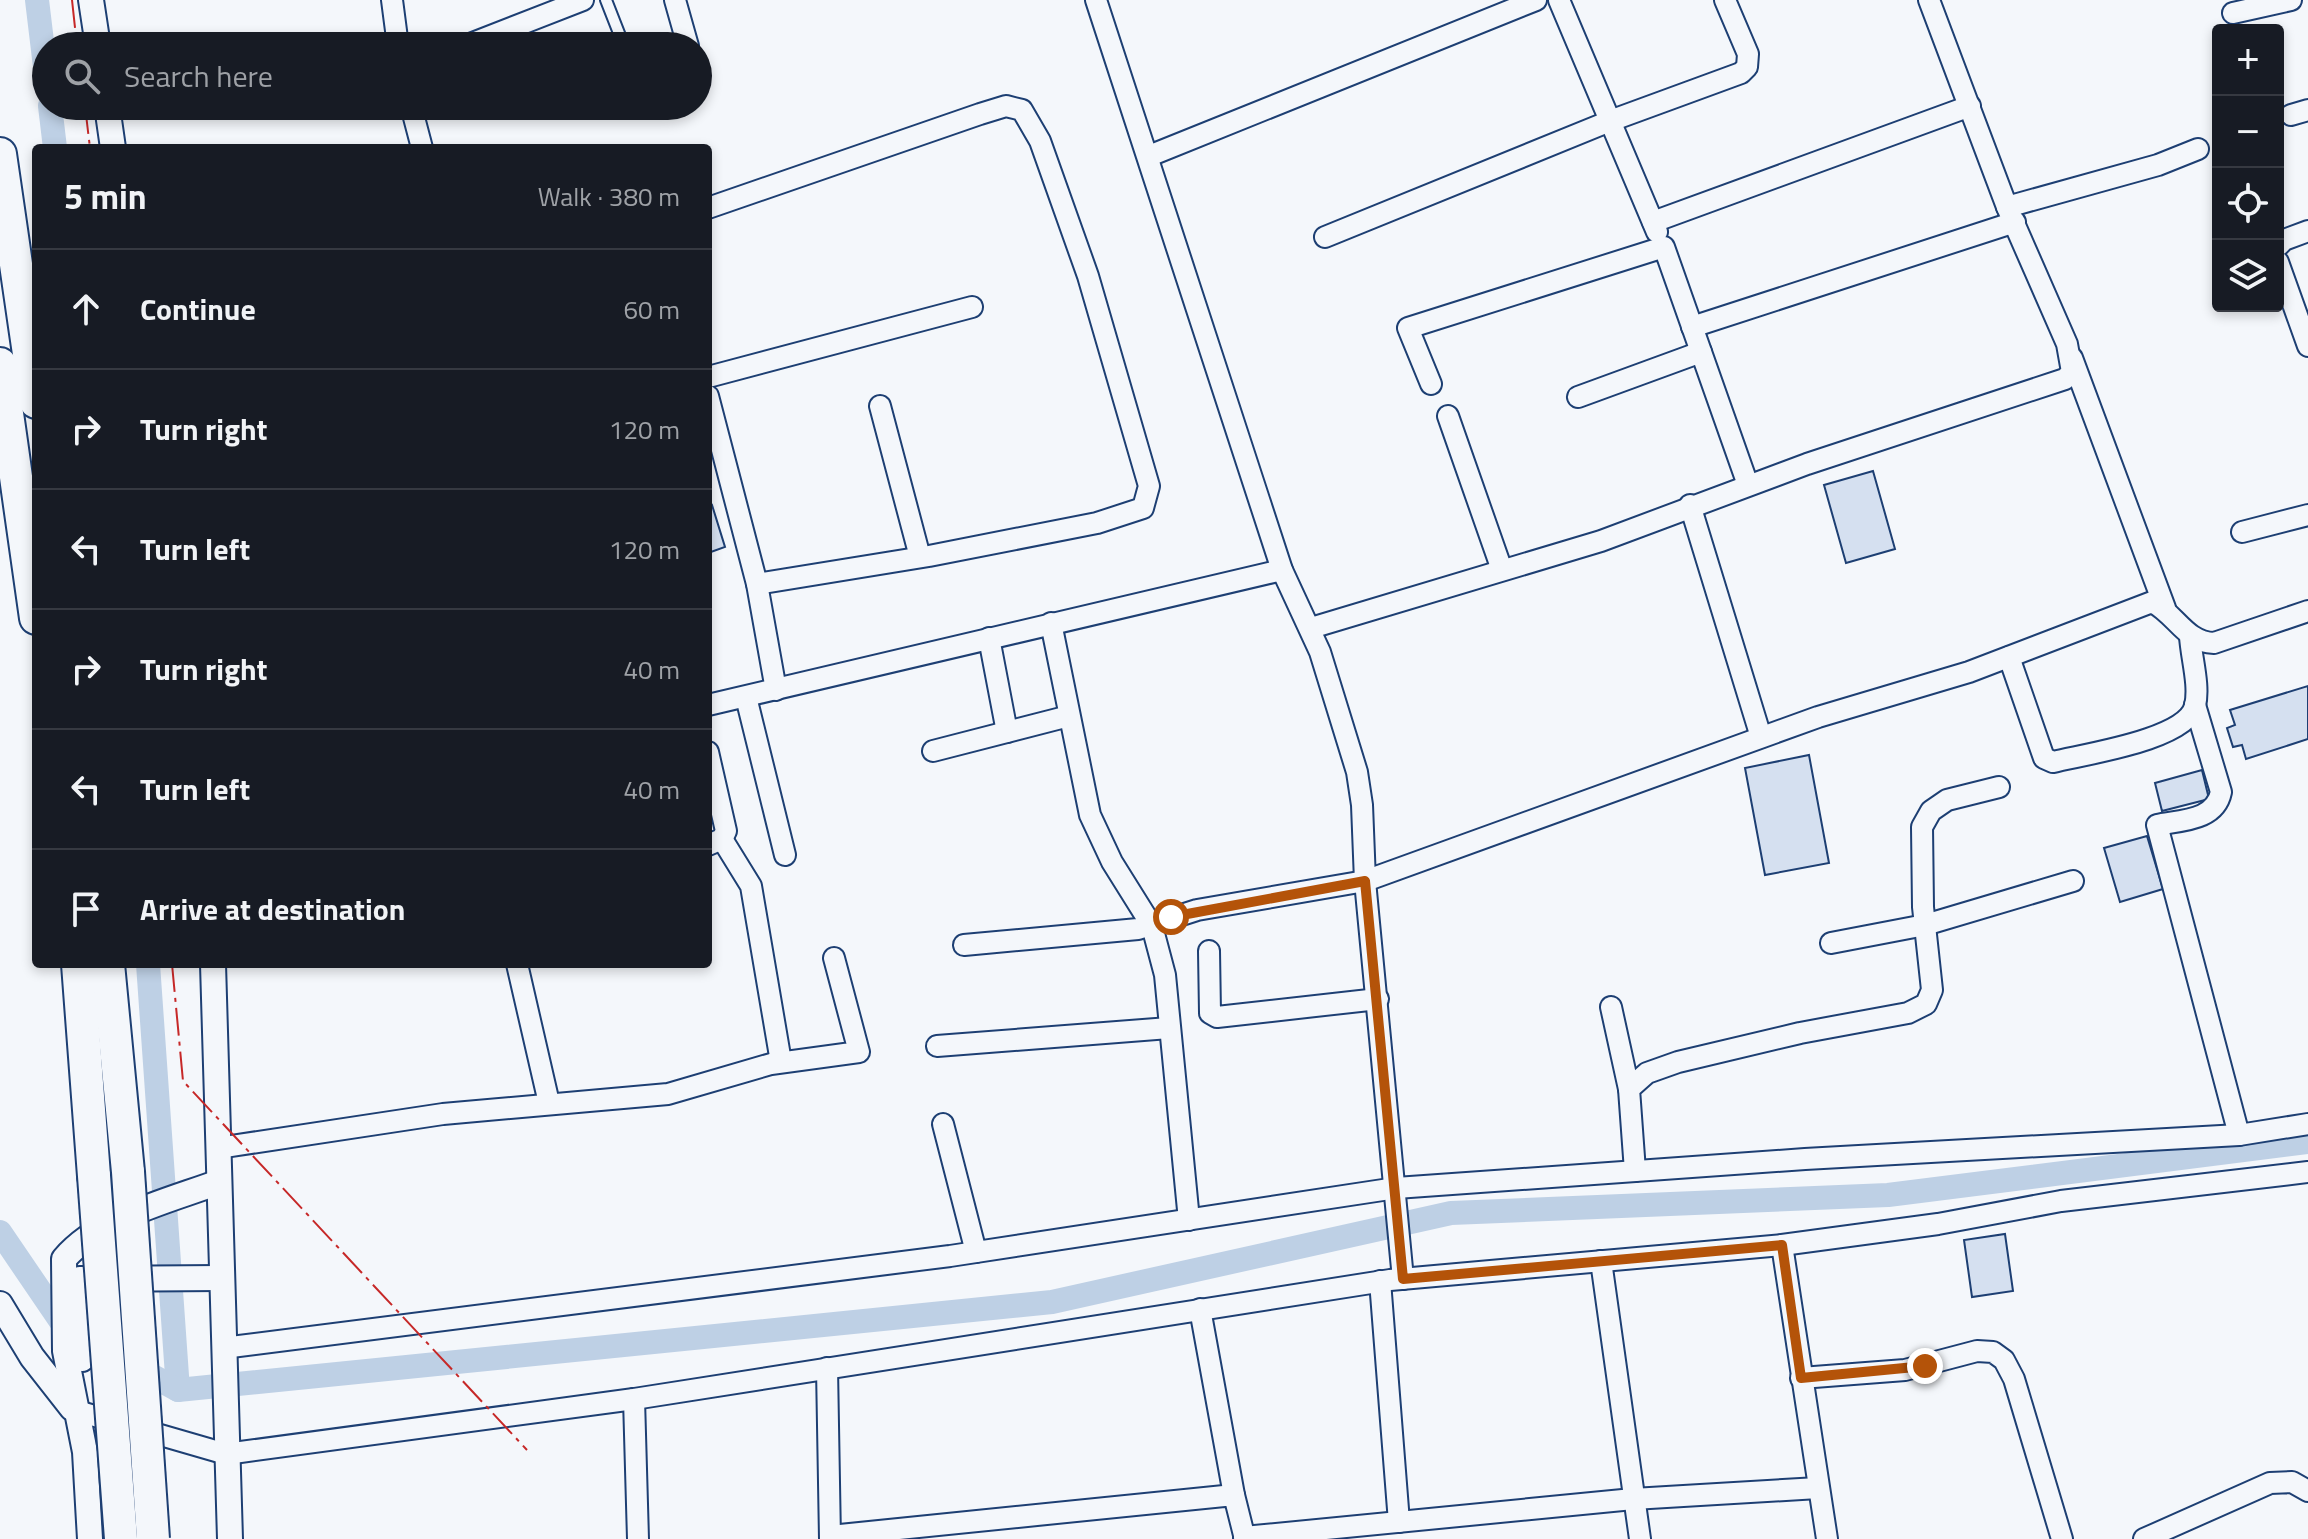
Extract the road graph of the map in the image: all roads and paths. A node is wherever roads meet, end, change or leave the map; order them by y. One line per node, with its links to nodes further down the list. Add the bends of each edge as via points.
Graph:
1 (91, 0): 13 (street)
2 (392, 0): 14 (street)
3 (583, 0): 15 (street)
4 (606, 0): 16 (lane)
5 (675, 0): 17 (street)
6 (1536, 0): 26 (street)
7 (1559, 0): 21 (street)
8 (1725, 0): 21 (street, via 1748,54 1747,67)
9 (1929, 0): 18 (street)
10 (2291, 0): 12 (street)
11 (1101, 2): 26 (street)
12 (2233, 13)
13 (96, 32)
14 (396, 32)
15 (501, 32)
16 (619, 32)
17 (684, 32)
18 (1970, 106): 28 (street); 29 (street)
19 (109, 120): 22 (street)
20 (415, 120): 23 (street)
21 (1610, 121): 29 (street); 31 (street)
22 (112, 144)
23 (421, 144)
24 (2198, 149): 28 (street)
25 (0, 154): 41 (highway)
26 (1149, 156): 53 (street)
27 (712, 207): 52 (street, via 1006,106 1022,110 1030,122 1099,311 1146,468 1148,497 1143,508 1127,516)
28 (2011, 215): 36 (street); 39 (street)
29 (1653, 222): 33 (street)
30 (2308, 231): 32 (street)
31 (1325, 237)
32 (2284, 240)
33 (1664, 247): 36 (street); 43 (street, via 1408,328)
34 (2284, 277): 37 (street)
35 (972, 307): 42 (street)
36 (1692, 327): 38 (street)
37 (2306, 334)
38 (1701, 352): 44 (street); 48 (street)
39 (2072, 358): 48 (street, via 2072,372 2065,379); 57 (street)
40 (0, 364): 56 (highway)
41 (32, 374)
42 (712, 376)
43 (1431, 384)
44 (1578, 397)
45 (880, 406): 52 (street)
46 (712, 411): 55 (street)
47 (1448, 416): 54 (street)
48 (1748, 485): 49 (street)
49 (1690, 505): 54 (street, via 1639,528); 70 (street)
50 (2308, 515): 51 (street)
51 (2242, 532)
52 (920, 557): 55 (street)
53 (1282, 570): 59 (street); 60 (street)
54 (1502, 570): 60 (street)
55 (757, 584): 64 (street)
56 (32, 590)
57 (2165, 608): 61 (street); 63 (street, via 2152,602)
58 (2308, 611): 61 (street, via 2214,643)
59 (1051, 623): 62 (street); 68 (street)
60 (1311, 628): 76 (street, via 1357,772)
61 (2190, 636): 67 (street)
62 (989, 638): 64 (street); 69 (street)
63 (2009, 657): 67 (street, via 2044,758 2053,762 2168,731 2187,720); 70 (street)
64 (776, 690): 65 (street)
65 (746, 697): 66 (street); 75 (street)
66 (712, 704)
67 (2195, 705): 97 (street, via 2221,792 2219,803 2204,815 2157,825)
68 (1069, 716): 69 (street); 79 (street, via 1090,815)
69 (1007, 732): 71 (street)
70 (1761, 737): 76 (street)
71 (933, 751)
72 (712, 770): 74 (street, via 726,831)
73 (1999, 787): 78 (street, via 1947,800 1931,811 1922,827)
74 (715, 842): 92 (street, via 751,886)
75 (785, 855)
76 (1365, 881): 79 (street, via 1197,910); 88 (street)
77 (2073, 881): 78 (street)
78 (1925, 925): 80 (street); 93 (street, via 1932,990 1926,1004 1908,1013 1678,1062 1647,1073)
79 (1152, 926): 81 (street); 90 (street, via 1165,975)
80 (1831, 943)
81 (964, 945)
82 (1209, 951): 88 (street, via 1210,1013 1217,1017)
83 (834, 958): 92 (street, via 859,1052)
84 (78, 968): 100 (highway)
85 (108, 968): 99 (highway)
86 (213, 968): 98 (street)
87 (518, 968): 94 (street)
88 (1378, 999): 104 (street)
89 (1611, 1007): 93 (street)
90 (1169, 1028): 91 (street); 105 (street)
91 (937, 1046)
92 (781, 1062): 94 (street, via 668,1094)
93 (1629, 1089): 101 (street)
94 (549, 1103): 98 (street)
95 (943, 1124): 107 (street)
96 (2308, 1124): 97 (street)
97 (2239, 1135): 101 (street)
98 (218, 1148): 103 (street)
99 (127, 1163): 100 (highway); 130 (highway, bridge)
100 (93, 1166): 129 (highway, bridge)
101 (1635, 1171): 104 (street)
102 (2308, 1172): 106 (street, via 2061,1201)
103 (219, 1182): 109 (street); 114 (street, via 81,1239 64,1259)
104 (1396, 1194): 105 (street); 110 (street)
105 (1189, 1220): 107 (street)
106 (1782, 1245): 108 (street); 117 (street)
107 (976, 1252): 115 (street)
108 (1601, 1261): 110 (street); 124 (street)
109 (221, 1278): 114 (street, via 80,1279); 115 (street)
110 (1403, 1279): 111 (street)
111 (1380, 1281): 113 (street); 125 (street)
112 (0, 1304): 119 (street, via 32,1357)
113 (1200, 1309): 116 (street); 123 (street)
114 (72, 1318): 119 (street)
115 (223, 1356): 120 (street)
116 (827, 1368): 118 (street); 126 (street)
117 (1801, 1378): 121 (street); 135 (street, via 1905,1370 1977,1351 1993,1352 2014,1379)
118 (634, 1399): 120 (street); 132 (street)
119 (80, 1411): 120 (street); 128 (street)
120 (226, 1454): 131 (street)
121 (1818, 1488): 124 (street); 134 (street)
122 (2308, 1491): 136 (street, via 2292,1482 2270,1483)
123 (1234, 1495): 126 (street); 127 (street)
124 (1633, 1499): 125 (street); 133 (street)
125 (1399, 1522): 127 (street)
126 (830, 1537)
127 (1245, 1538)
128 (90, 1539)
129 (121, 1539)
130 (153, 1539)
131 (230, 1539)
132 (638, 1539)
133 (1640, 1539)
134 (1827, 1539)
135 (2062, 1539)
136 (2144, 1539)

